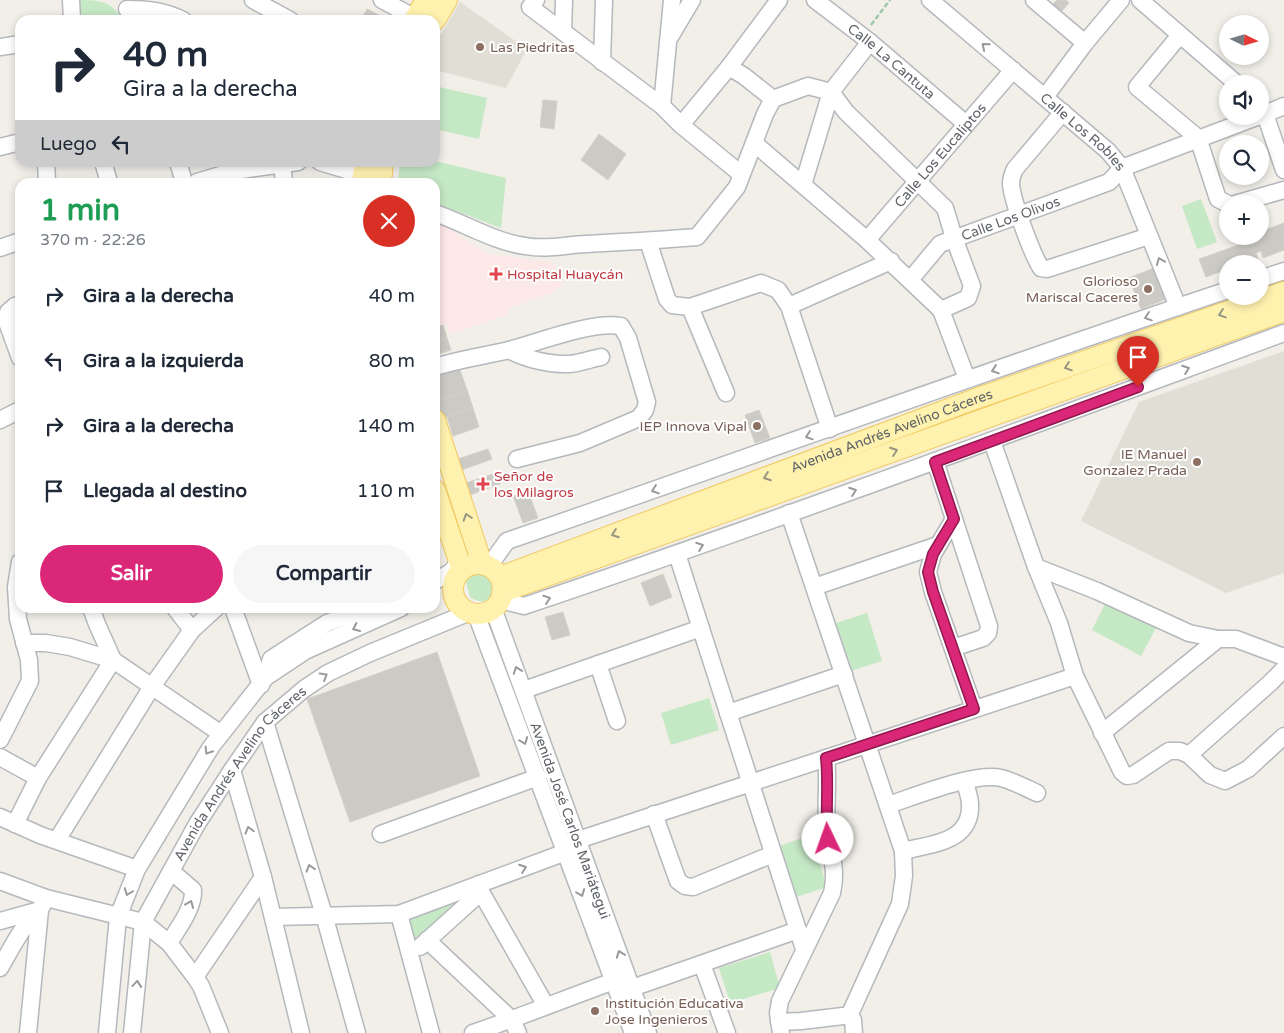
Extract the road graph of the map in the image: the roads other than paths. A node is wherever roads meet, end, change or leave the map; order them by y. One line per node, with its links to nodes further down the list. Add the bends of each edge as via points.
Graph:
1 (71, 0): 20 (street)
2 (254, 0): 19 (street)
3 (382, 0): 22 (street)
4 (426, 0): 23 (main road)
5 (447, 0): 24 (main road)
6 (536, 0): 25 (street, via 530,7)
7 (564, 0): 25 (street)
8 (604, 0): 32 (street)
9 (672, 0): 28 (street)
10 (692, 0): 28 (street)
11 (779, 0): 33 (street)
12 (815, 0): 27 (street, Calle La Cantuta)
13 (930, 0): 34 (street, Calle Los Robles, one-way to 13)
14 (1034, 0): 29 (street)
15 (1122, 0): 29 (street)
16 (1140, 0): 26 (street)
17 (151, 4): 18 (street); 21 (street)
18 (125, 10)
19 (273, 10)
20 (72, 15)
21 (173, 15)
22 (409, 15)
23 (418, 15)
24 (438, 15)
25 (563, 32): 32 (street)
26 (1180, 35): 35 (street); 47 (street, via 1138,87)
27 (866, 39): 36 (street); 43 (street, Calle La Cantuta)
28 (668, 42): 39 (street)
29 (1085, 43): 37 (street)
30 (15, 45): 31 (street)
31 (0, 47)
32 (602, 62): 39 (street)
33 (729, 67): 38 (street); 44 (street)
34 (1013, 70): 37 (street, Calle Los Robles); 43 (street, Calle Los Eucaliptos)
35 (1227, 75)
36 (831, 92): 38 (street, via 808,86); 58 (street, via 846,112); 59 (street)
37 (1045, 97): 42 (street, Calle Los Robles)
38 (773, 99): 49 (street)
39 (662, 106): 44 (street)
40 (1284, 106): 41 (street, Calle Los Olivos)
41 (1269, 111)
42 (1062, 112): 53 (street, Calle Los Robles, via 1108,151); 64 (street, via 1011,178)
43 (966, 124): 58 (street, Calle Los Eucaliptos)
44 (680, 125): 56 (street)
45 (1231, 125): 47 (street, Calle Los Olivos)
46 (1266, 125): 54 (street)
47 (1198, 138): 53 (street, Calle Los Olivos); 61 (street)
48 (15, 143): 50 (street)
49 (754, 143): 56 (street); 59 (street)
50 (0, 147)
51 (251, 167): 57 (street)
52 (340, 167): 55 (street)
53 (1122, 168): 64 (street, Calle Los Olivos, via 1109,182); 65 (street, Calle Los Robles)
54 (1284, 170)
55 (363, 173)
56 (741, 174): 68 (street, via 737,187 697,237)
57 (219, 178)
58 (917, 181): 66 (street, via 945,208); 67 (street, Calle Los Eucaliptos)
59 (803, 185): 67 (street)
60 (1284, 190): 62 (street)
61 (1221, 195)
62 (1266, 195)
63 (440, 215): 68 (street, via 523,246 545,248)
64 (1020, 215): 65 (street, via 1037,262 1041,268 1047,269); 66 (street, Calle Los Olivos)
65 (1149, 236): 80 (street, Calle Los Robles, one-way to 65)
66 (954, 238): 74 (street, Calle Los Olivos, via 940,244); 81 (street, via 972,286 968,298)
67 (867, 240): 71 (street)
68 (648, 241): 79 (street, via 667,299 672,305)
69 (15, 243): 70 (street)
70 (0, 248)
71 (891, 262): 74 (street); 78 (street)
72 (1284, 271): 73 (street)
73 (1269, 276)
74 (910, 280): 81 (street)
75 (1284, 292): 106 (main road, Avenida Andrés Avelino Cáceres, one-way to 106, via 975,399)
76 (1219, 293): 80 (street, Avenida Andrés Avelino Cáceres)
77 (15, 306): 84 (street, via 8,312 7,322)
78 (789, 306): 79 (street, via 778,290 761,283); 92 (street)
79 (690, 307): 89 (street)
80 (1178, 307): 88 (street, Avenida Andrés Avelino Cáceres, one-way to 88)
81 (941, 310): 88 (street)
82 (1284, 311): 106 (main road, Avenida Andrés Avelino Cáceres, one-way to 82)
83 (1284, 332): 94 (street, one-way to 83)
84 (15, 344)
85 (509, 350): 86 (street, via 522,357 570,364); 87 (street); 95 (street, via 591,328 610,324 621,326 628,338 647,402 646,410 639,418 580,443)
86 (601, 356)
87 (440, 366)
88 (967, 380): 92 (street, Avenida Andrés Avelino Cáceres)
89 (726, 393)
90 (15, 412): 91 (street)
91 (0, 420)
92 (830, 429): 106 (street, Avenida Andrés Avelino Cáceres, one-way to 106, via 507,541)
93 (440, 436): 106 (main road, Avenida José Carlos Mariátegui, one-way to 93)
94 (992, 441): 96 (street); 102 (street)
95 (516, 459)
96 (935, 462): 97 (street, one-way to 96); 99 (street)
97 (789, 513): 101 (street, one-way to 97); 105 (street)
98 (440, 515): 103 (main road)
99 (954, 519): 100 (street); 119 (street, via 988,633 983,638)
100 (938, 545): 105 (street); 119 (street, via 928,572)
101 (677, 554): 106 (street, one-way to 101, via 524,606); 115 (street)
102 (1036, 567): 117 (street, via 1189,633); 125 (street, via 1059,623)
103 (452, 574): 104 (street); 106 (main road, via 474,564); 106 (main road, via 455,599 459,605)
104 (440, 587)
105 (814, 587): 124 (street)
106 (489, 592): 128 (street, Avenida José Carlos Mariátegui, one-way to 106); 132 (street, Avenida Andrés Avelino Cáceres, one-way to 106, via 328,673); 142 (street, Avenida José Carlos Mariátegui, one-way to 142)
107 (18, 613): 118 (street)
108 (93, 613): 121 (street)
109 (179, 613): 116 (street)
110 (211, 613): 116 (street)
111 (235, 613): 126 (street)
112 (243, 613): 126 (street)
113 (353, 613): 126 (street, via 327,623 271,659)
114 (390, 613): 126 (street, one-way to 126, via 304,651)
115 (701, 628): 122 (street); 130 (street)
116 (192, 630): 127 (street)
117 (1218, 639): 120 (street, via 1236,639); 134 (street)
118 (24, 643): 121 (street, via 70,647); 136 (street, via 30,660 30,682)
119 (953, 648): 129 (street)
120 (1284, 657)
121 (113, 660): 127 (street); 143 (street)
122 (598, 664): 128 (street); 131 (street)
123 (1284, 669): 138 (street)
124 (844, 674): 130 (street); 137 (street)
125 (1075, 676): 129 (street); 134 (street)
126 (263, 681): 133 (street)
127 (153, 686): 133 (street); 151 (street)
128 (524, 690): 152 (street, Avenida José Carlos Mariátegui)
129 (974, 709): 137 (street)
130 (728, 713): 145 (street)
131 (618, 721)
132 (265, 722): 141 (street, Avenida Andrés Avelino Cáceres); 163 (street, one-way to 132)
133 (220, 733): 156 (street, one-way to 156)
134 (1102, 733): 138 (street, via 1127,776 1169,750)
135 (1284, 736): 138 (street, via 1248,769 1225,781 1210,775)
136 (0, 740)
137 (868, 744): 140 (street); 147 (street)
138 (1189, 755)
139 (0, 757): 143 (street)
140 (826, 758): 145 (street); 171 (street, via 827,827 835,868 834,882 832,893)
141 (232, 770): 157 (street, Avenida Andrés Avelino Cáceres); 158 (street, one-way to 141)
142 (538, 777): 150 (street); 154 (street, Avenida José Carlos Mariátegui)
143 (38, 778): 149 (street)
144 (965, 781): 146 (street, via 1002,778); 147 (street); 153 (street, via 970,805 963,830 946,840)
145 (750, 783): 148 (street); 155 (street)
146 (1037, 793)
147 (888, 805): 153 (street)
148 (654, 814): 152 (street); 155 (street, via 678,881 685,886 693,887)
149 (7, 821): 151 (street)
150 (381, 834)
151 (57, 840): 156 (street)
152 (578, 840): 154 (street); 178 (street, Avenida José Carlos Mariátegui, one-way to 152)
153 (903, 851): 180 (street, via 900,904)
154 (566, 852): 160 (street, one-way to 154); 177 (street, Avenida José Carlos Mariátegui, one-way to 177)
155 (774, 854): 168 (street)
156 (137, 869): 164 (street, one-way to 164)
157 (171, 871): 167 (street, Avenida Andrés Avelino Cáceres); 170 (street, one-way to 157, via 193,890)
158 (263, 877): 165 (street); 172 (street)
159 (0, 881): 161 (street)
160 (480, 888): 162 (street); 169 (street); 179 (street)
161 (43, 904): 164 (street); 166 (street); 175 (street); 184 (street)
162 (399, 914): 163 (street); 173 (street)
163 (324, 915): 165 (street); 189 (street)
164 (118, 917): 167 (street); 185 (street)
165 (273, 917): 188 (street)
166 (1, 920)
167 (143, 922): 170 (street); 186 (street, Avenida Andrés Avelino Cáceres, one-way to 167)
168 (798, 930): 171 (street); 174 (street)
169 (427, 940): 173 (street); 182 (street)
170 (174, 949): 172 (street); 176 (street)
171 (804, 949): 183 (street, via 780,1001)
172 (210, 955): 176 (street)
173 (410, 956): 190 (street)
174 (702, 964): 178 (street); 194 (street)
175 (0, 968)
176 (195, 977): 181 (street)
177 (614, 981): 179 (street); 192 (street, Avenida José Carlos Mariátegui)
178 (632, 988): 193 (street, Avenida José Carlos Mariátegui)
179 (546, 1006): 182 (street)
180 (849, 1016): 183 (street, via 801,1021); 195 (street, via 853,1020)
181 (214, 1025): 187 (street)
182 (515, 1026): 191 (street)
183 (780, 1027)
184 (28, 1033)
185 (107, 1033)
186 (132, 1033)
187 (220, 1033)
188 (301, 1033)
189 (357, 1033)
190 (431, 1033)
191 (473, 1033)
192 (633, 1033)
193 (648, 1033)
194 (727, 1033)
195 (854, 1033)

